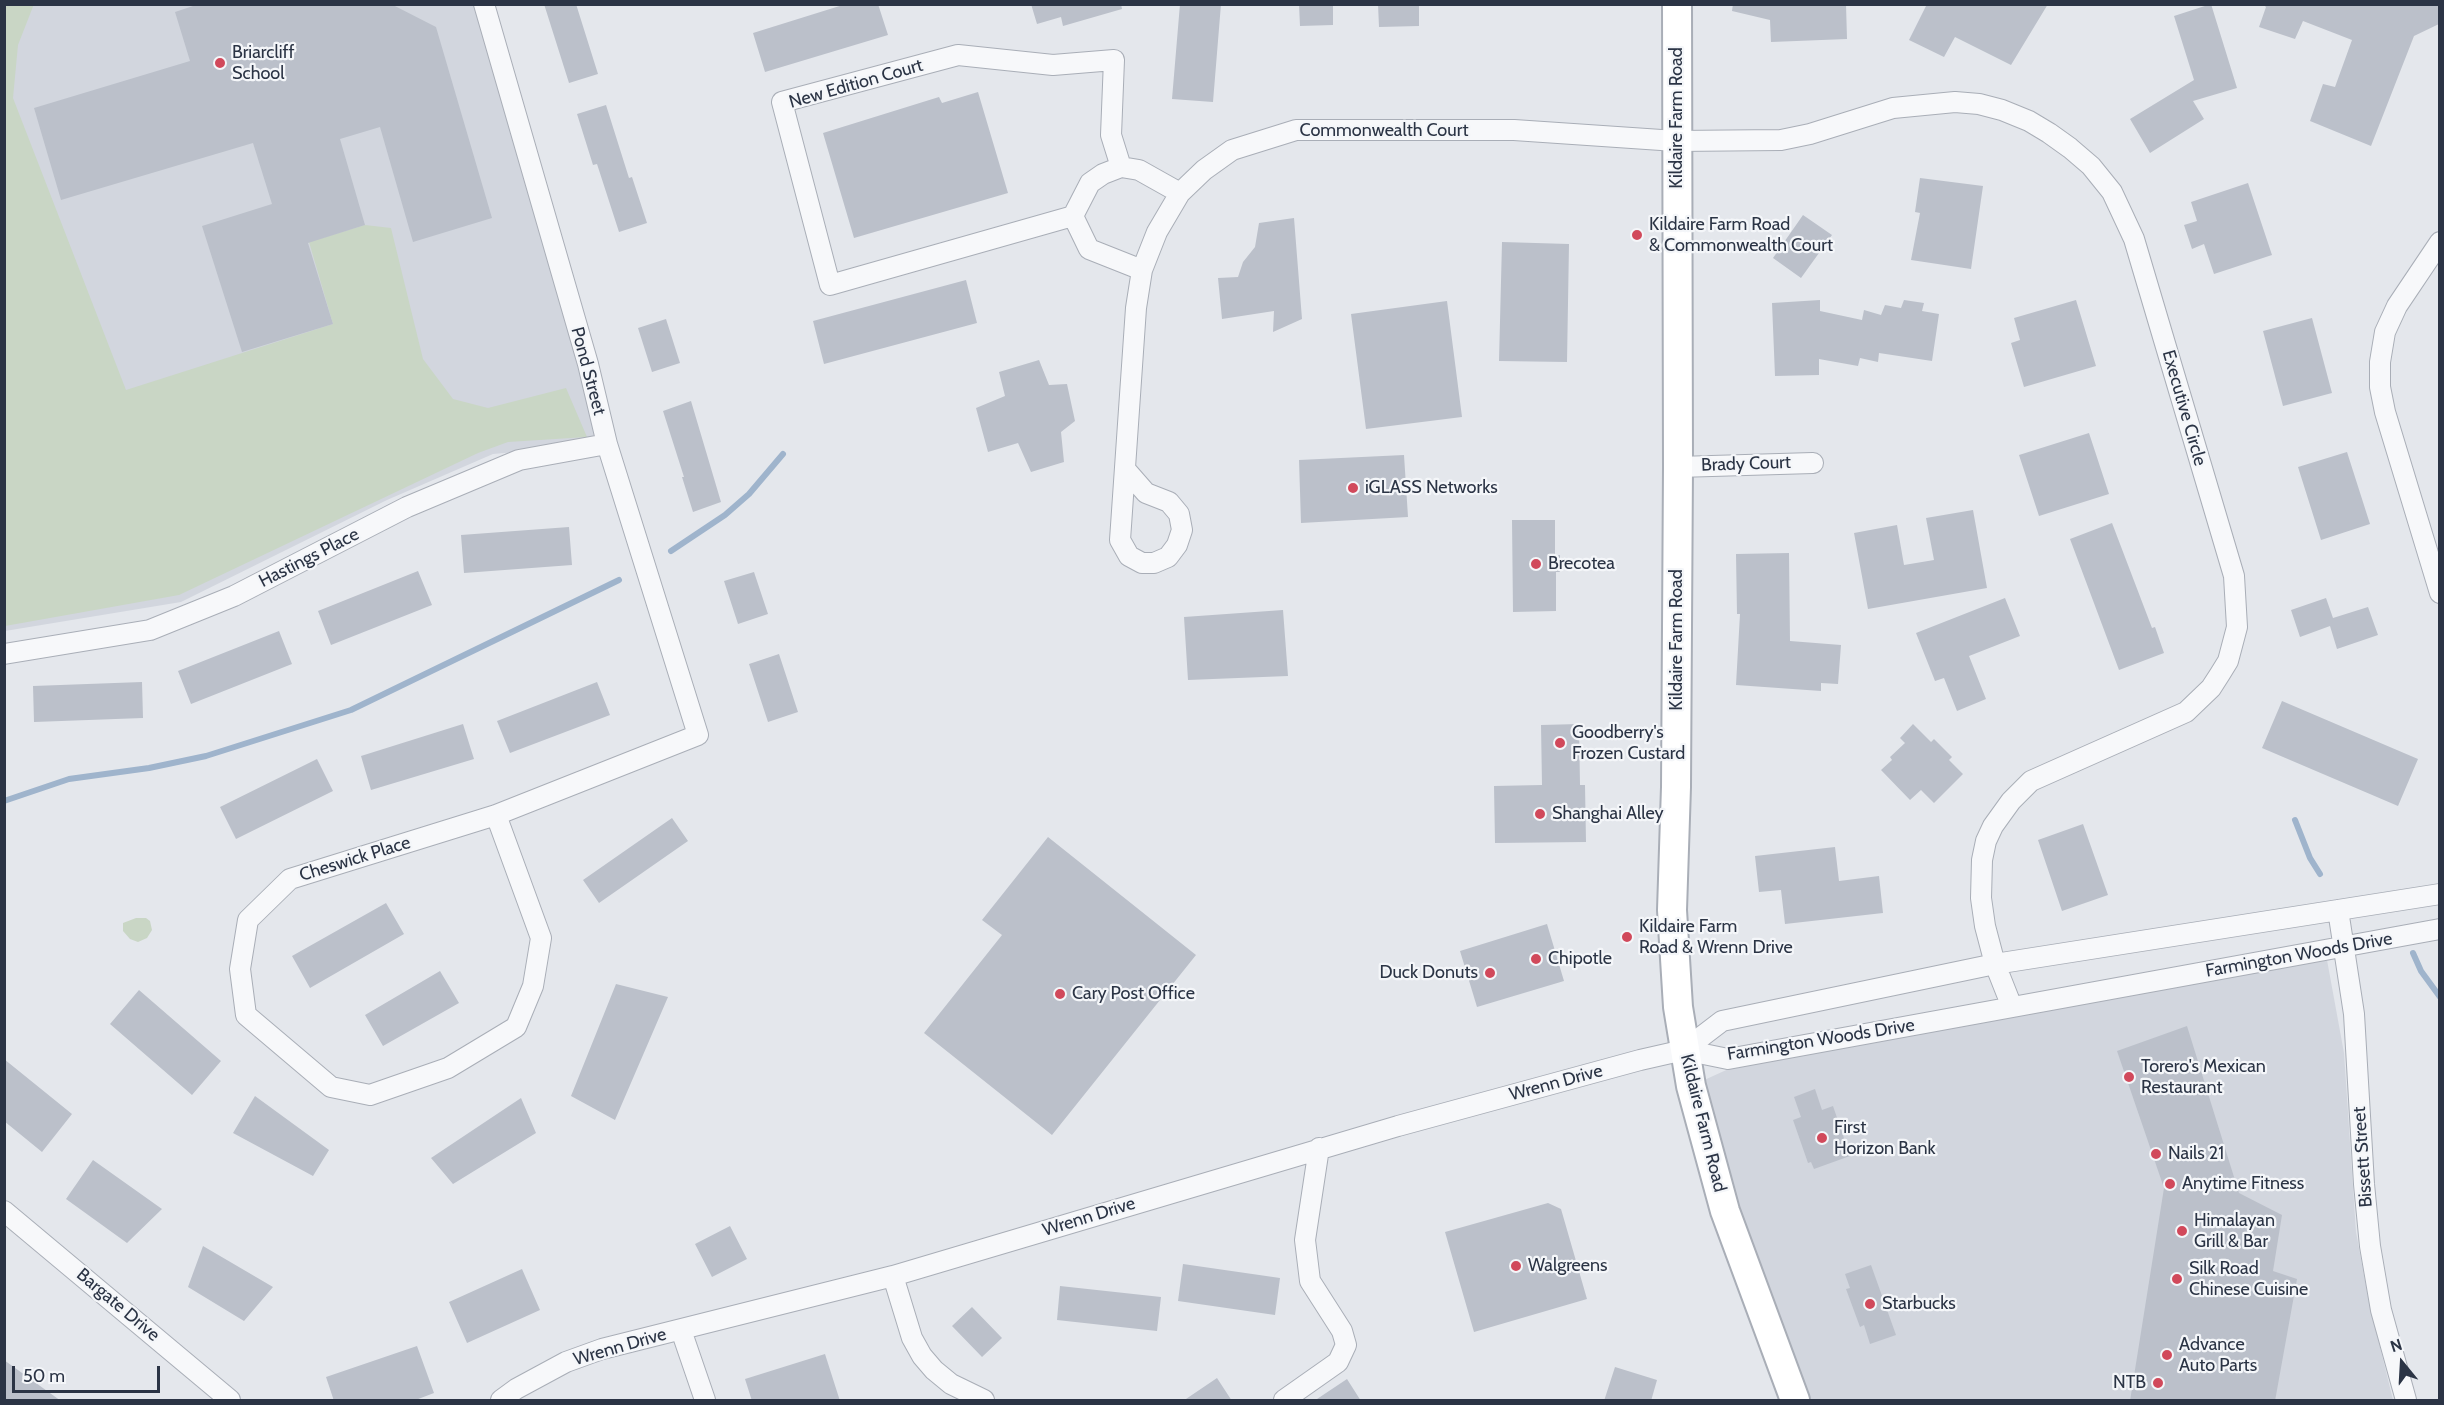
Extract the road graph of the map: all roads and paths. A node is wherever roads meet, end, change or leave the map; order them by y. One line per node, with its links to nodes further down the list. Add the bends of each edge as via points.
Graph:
1 (484, 4): 9 (street, Pond Street, via 588,364)
2 (1677, 4): 3 (main road, Kildaire Farm Road)
3 (1676, 141): 5 (street, Commonwealth Court, via 1514,130 1296,130 1232,150); 11 (main road, Kildaire Farm Road); 21 (street, Executive Circle, via 1781,140 1893,108 1933,103 1979,104 2029,121 2070,148 2112,192 2128,223 2234,576 2237,627 2220,674 2186,712 2046,772 2011,801 1993,826 1982,860 1982,898)
4 (1121, 167): 5 (street, via 1139,170); 6 (street, via 1090,183); 6 (street, New Edition Court, via 1111,135 1114,60 1053,65 958,55 782,102 830,285)
5 (1180, 193): 8 (street, Commonwealth Court, via 1157,232)
6 (1073, 216): 8 (street, via 1089,249)
7 (2439, 242): 13 (street, via 2397,306 2385,333 2380,362 2385,412)
8 (1142, 270): 12 (street, Commonwealth Court)
9 (607, 444): 14 (street, Hastings Place, via 519,460 407,507 234,596 150,630); 15 (street, Pond Street)
10 (1814, 463): 11 (street, Brady Court)
11 (1678, 467): 23 (main road, Kildaire Farm Road, via 1672,910)
12 (1125, 469): 12 (street, Commonwealth Court, via 1120,540 1129,556 1142,563 1154,563 1168,557 1177,545 1182,530 1179,514 1169,502 1146,493)
13 (2439, 593)
14 (4, 654)
15 (698, 735): 16 (street, Cheswick Place)
16 (496, 815): 16 (street, Cheswick Place, via 541,938 533,986 516,1028 448,1068 370,1095 331,1087 246,1015 240,969 248,920 290,879)
17 (2439, 894): 18 (street, Farmington Woods Drive)
18 (2338, 910): 20 (street, Bissett Street); 21 (street, Farmington Woods Drive)
19 (2439, 929): 20 (street, Farmington Woods Drive)
20 (2345, 946): 22 (street, Farmington Woods Drive); 34 (street, Bissett Street, via 2354,1014 2370,1246 2381,1310)
21 (1995, 964): 22 (street, Executive Circle); 23 (street, Farmington Woods Drive, via 1722,1021)
22 (2012, 1007): 23 (street, Farmington Woods Drive, via 1728,1059)
23 (1684, 1050): 24 (street, Wrenn Drive); 33 (main road, Kildaire Farm Road, via 1725,1210)
24 (1319, 1149): 26 (street, Wrenn Drive); 32 (street, via 1305,1240 1310,1281 1342,1330 1346,1345 1338,1362)
25 (4, 1211): 28 (street, Bargate Drive)
26 (893, 1276): 27 (street, Wrenn Drive); 31 (street, via 912,1338 922,1356 951,1384)
27 (681, 1330): 29 (street, Wrenn Drive, via 566,1362); 30 (street)
28 (230, 1401)
29 (501, 1401)
30 (705, 1401)
31 (984, 1401)
32 (1284, 1401)
33 (1795, 1401)
34 (2406, 1401)

